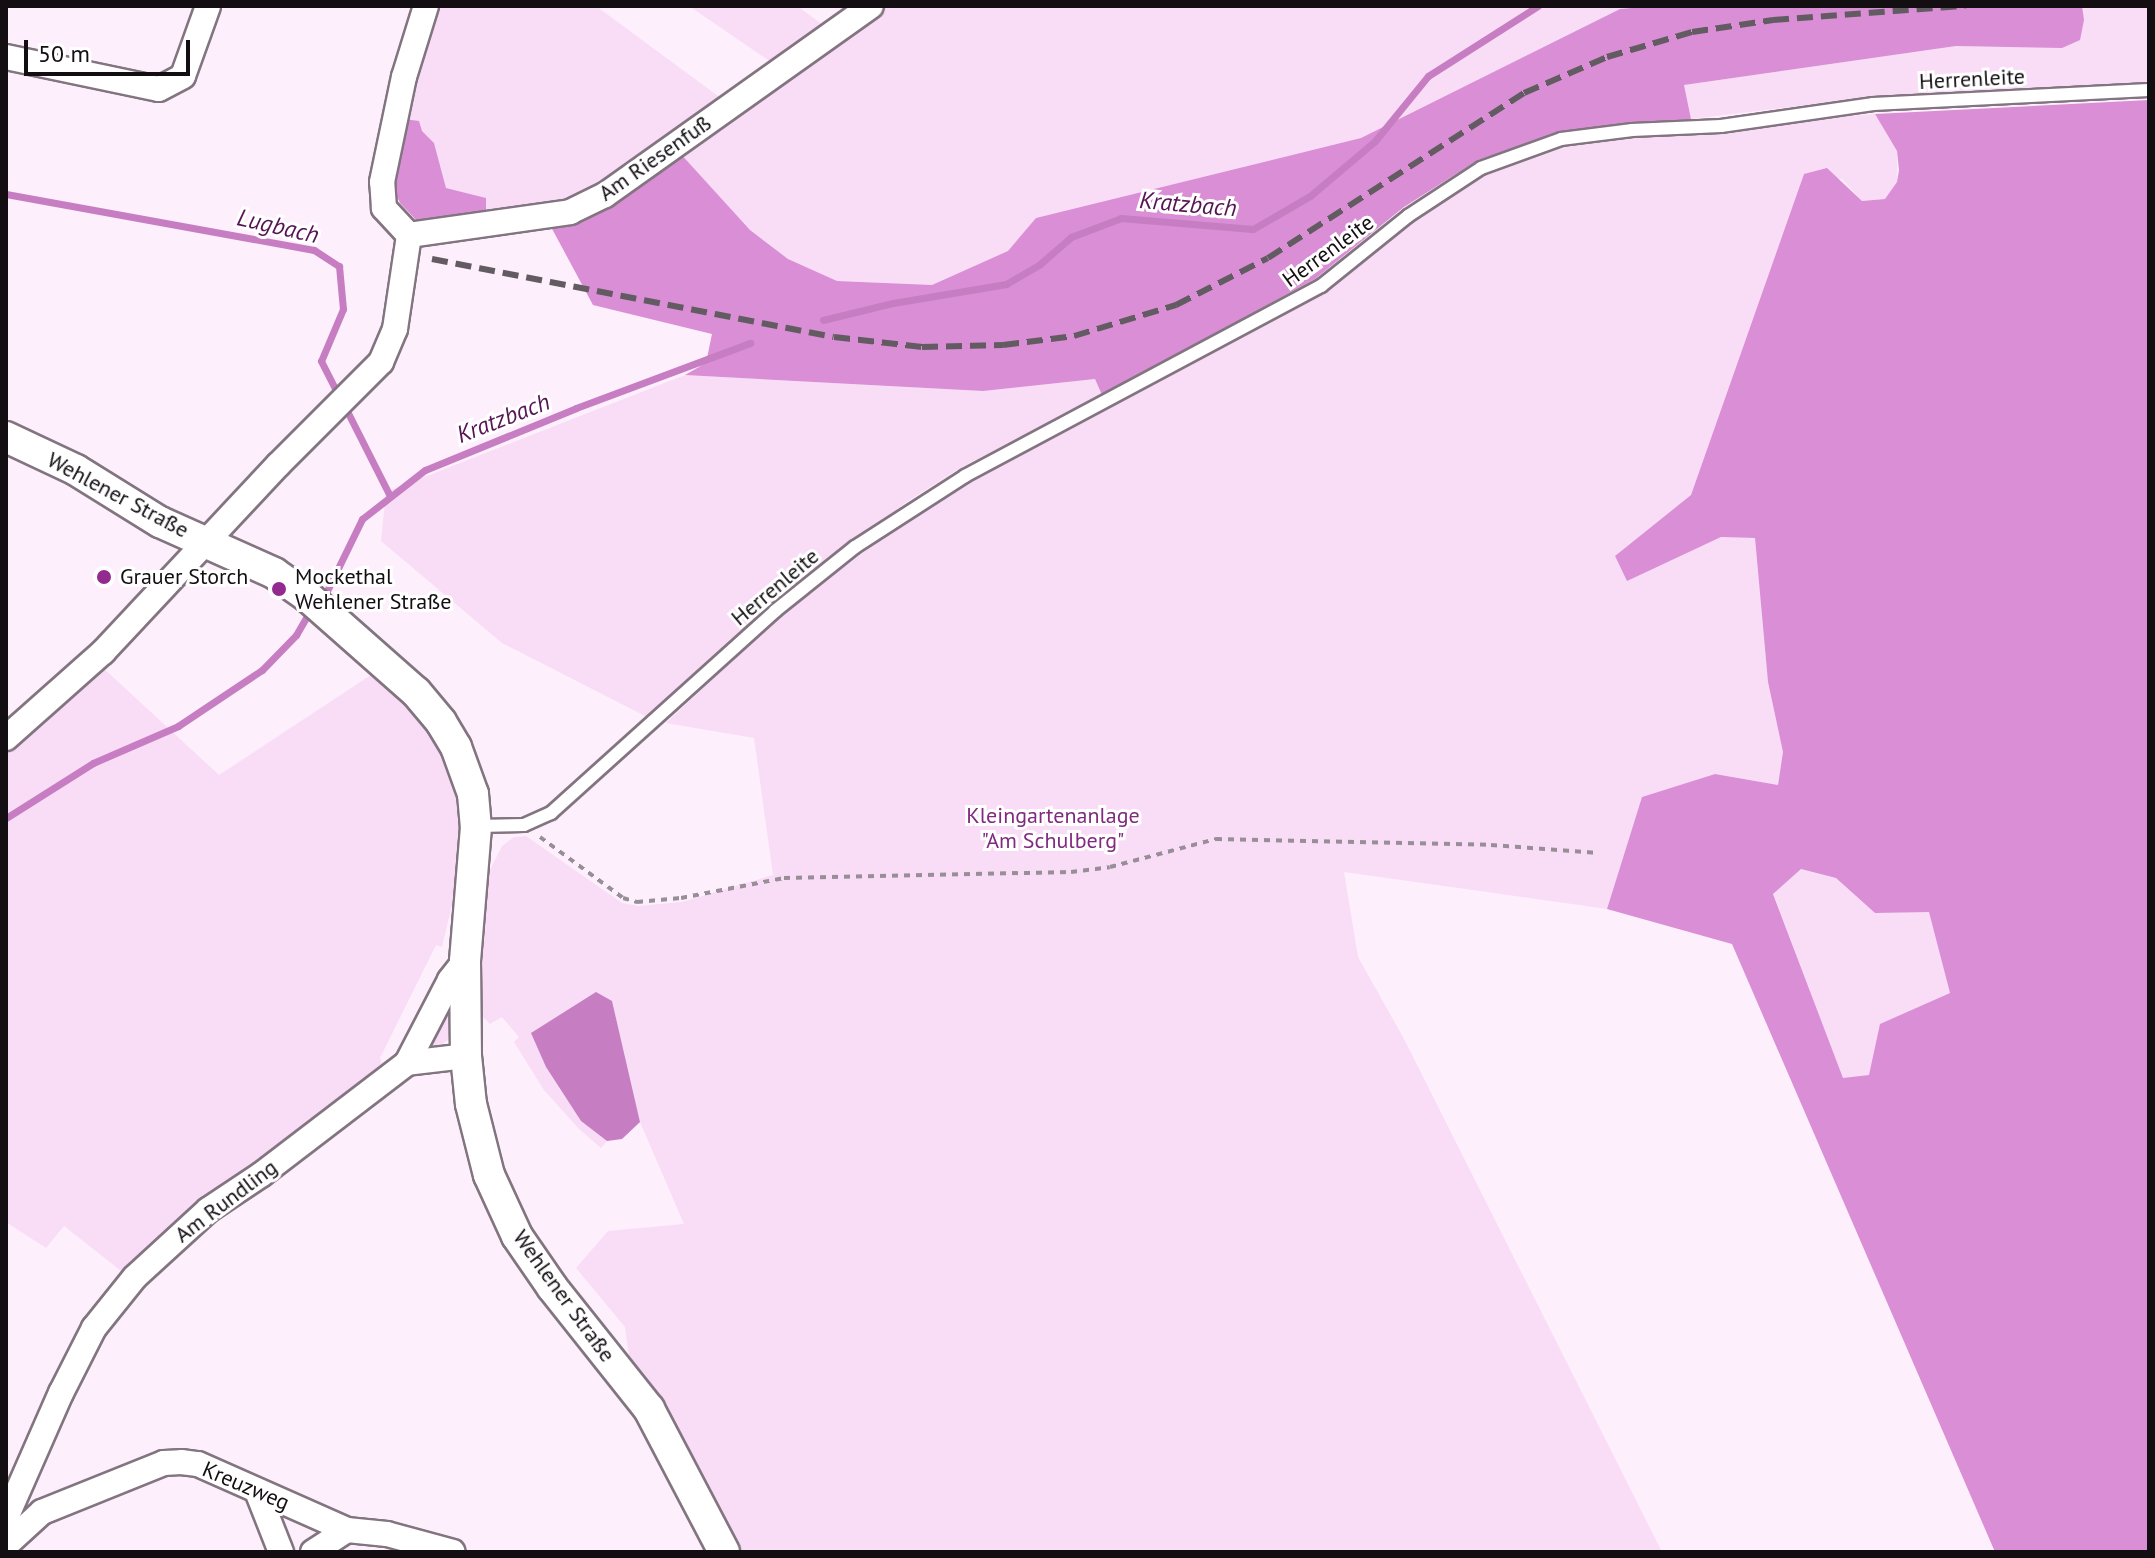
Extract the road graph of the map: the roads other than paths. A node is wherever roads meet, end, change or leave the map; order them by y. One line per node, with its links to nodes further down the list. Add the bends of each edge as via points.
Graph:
1 (208, 6): 4 (street, via 183,76 159,89)
2 (426, 6): 6 (street, via 404,77 382,182 384,208)
3 (871, 6): 6 (street, Am Riesenfuß, via 605,195 570,212)
4 (6, 57)
5 (2149, 90): 10 (lane, Herrenleite, via 1873,104 1721,126 1632,130 1561,139 1481,168 1408,216 1321,286 965,476 855,547 775,611 551,813 524,825)
6 (409, 235): 8 (street, via 395,329 381,362)
7 (6, 437): 8 (street, Wehlener Straße, via 76,470 160,522)
8 (208, 542): 9 (street, via 89,666); 10 (street, Wehlener Straße, via 274,573 307,596 416,692 456,747 473,794)
9 (6, 738)
10 (476, 827): 11 (street, Wehlener Straße)
11 (465, 961): 12 (street, Wehlener Straße); 13 (street, Am Rundling)
12 (466, 1056): 13 (street); 21 (street, Wehlener Straße, via 479,1141 517,1236 649,1409)
13 (407, 1063): 15 (street, Am Rundling, via 208,1210 135,1277 94,1328)
14 (257, 1491): 16 (street, Kreuzweg); 17 (street, Kreuzweg, via 198,1464 164,1463 42,1512); 18 (street)
15 (6, 1518)
16 (347, 1530): 19 (street); 20 (street, Kreuzweg, via 387,1534)
17 (6, 1545)
18 (281, 1552)
19 (313, 1552)
20 (453, 1552)
21 (724, 1552)

